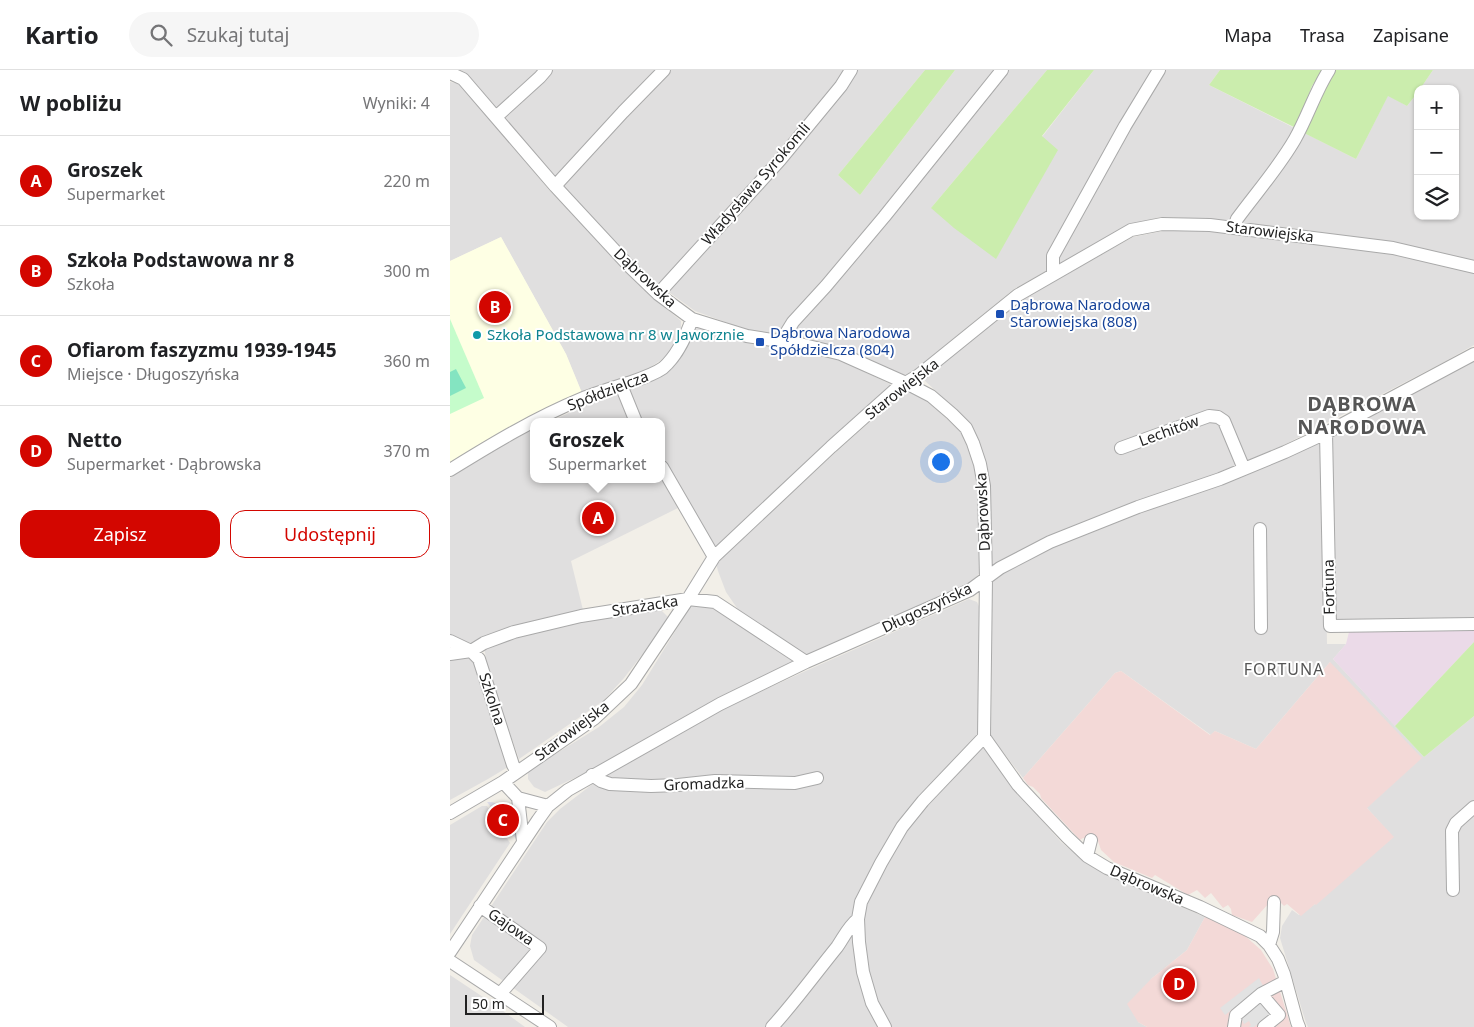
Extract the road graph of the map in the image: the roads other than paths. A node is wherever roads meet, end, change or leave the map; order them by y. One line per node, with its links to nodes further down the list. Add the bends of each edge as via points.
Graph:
1 (546, 70): 8 (street)
2 (664, 70): 9 (street)
3 (852, 70): 13 (street, Władysława Syrokomli, via 780,160)
4 (1002, 70): 15 (street, via 884,217 793,322)
5 (1159, 70): 12 (street, via 1053,256)
6 (1329, 70): 10 (street, via 1294,140 1237,219)
7 (450, 73): 8 (street, Dąbrowska, via 463,79)
8 (496, 117): 9 (street, Dąbrowska)
9 (554, 186): 13 (street, Dąbrowska)
10 (1234, 228): 11 (street, Starowiejska, via 1393,248); 12 (street, Starowiejska, via 1162,224 1131,230)
11 (1474, 267)
12 (1053, 274): 17 (street, Starowiejska, via 1018,295 919,376)
13 (658, 294): 14 (street, Dąbrowska)
14 (692, 319): 15 (street, Dąbrowska, via 747,336); 18 (street, Spółdzielcza, via 686,336 662,368)
15 (783, 342): 17 (street, Dąbrowska, via 841,354)
16 (1474, 354): 22 (street, Długoszyńska)
17 (906, 383): 28 (street, Starowiejska, via 831,447); 29 (street, Dąbrowska, via 931,396 952,414 966,428 973,443 984,486)
18 (621, 385): 19 (street, Spółdzielcza, via 581,399); 20 (street)
19 (542, 418)
20 (634, 418)
21 (530, 424): 25 (street, Spółdzielcza)
22 (1326, 433): 24 (street, Długoszyńska); 31 (street, Fortuna, via 1330,626)
23 (1121, 448): 24 (street, Lechitów, via 1209,416 1218,417 1224,421)
24 (1244, 469): 29 (street, Długoszyńska, via 1050,542)
25 (450, 470)
26 (665, 473): 28 (street)
27 (1260, 529): 32 (street)
28 (714, 558): 30 (street, Starowiejska)
29 (986, 578): 36 (street, Długoszyńska, via 970,590); 37 (street, Dąbrowska)
30 (688, 599): 34 (street, Strażacka, via 672,596 514,632); 36 (street, Strażacka, via 715,602); 38 (street, Starowiejska, via 631,684 595,718)
31 (1474, 624)
32 (1261, 628)
33 (450, 641): 34 (street)
34 (471, 651): 35 (street, Strażacka); 38 (street, Szkolna, via 479,659)
35 (450, 654)
36 (806, 662): 39 (street, Długoszyńska, via 720,704)
37 (984, 737): 48 (street, Dąbrowska, via 1018,784 1033,794 1067,837); 54 (street, via 923,800 902,827 861,902)
38 (517, 772): 41 (street, Starowiejska)
39 (592, 776): 40 (street, Gromadzka, via 610,784 651,786 715,781 796,783); 43 (street, Długoszyńska)
40 (817, 778)
41 (504, 782): 42 (street); 45 (street, Starowiejska)
42 (518, 798): 43 (street); 47 (street)
43 (548, 806): 47 (street, Długoszyńska)
44 (1474, 808): 49 (street, via 1456,823 1452,831)
45 (450, 813)
46 (1091, 840): 48 (street)
47 (523, 842): 52 (street, Długoszyńska)
48 (1087, 856): 53 (street, Dąbrowska, via 1107,868)
49 (1453, 890)
50 (1193, 892): 53 (street)
51 (1274, 902): 55 (street)
52 (480, 906): 56 (street, Długoszyńska); 59 (street, Gajowa, via 540,948)
53 (1200, 908): 55 (street, Dąbrowska, via 1260,936)
54 (858, 919): 62 (street); 63 (street, via 863,972 872,1003)
55 (1269, 945): 58 (street, Dąbrowska)
56 (450, 952)
57 (450, 961): 59 (street)
58 (1286, 982): 60 (street); 66 (street, Dąbrowska)
59 (500, 994): 61 (street)
60 (1261, 994): 64 (street, via 1236,1015); 65 (street, via 1280,1015)
61 (550, 1027)
62 (772, 1027)
63 (885, 1027)
64 (1234, 1027)
65 (1264, 1027)
66 (1300, 1027)

